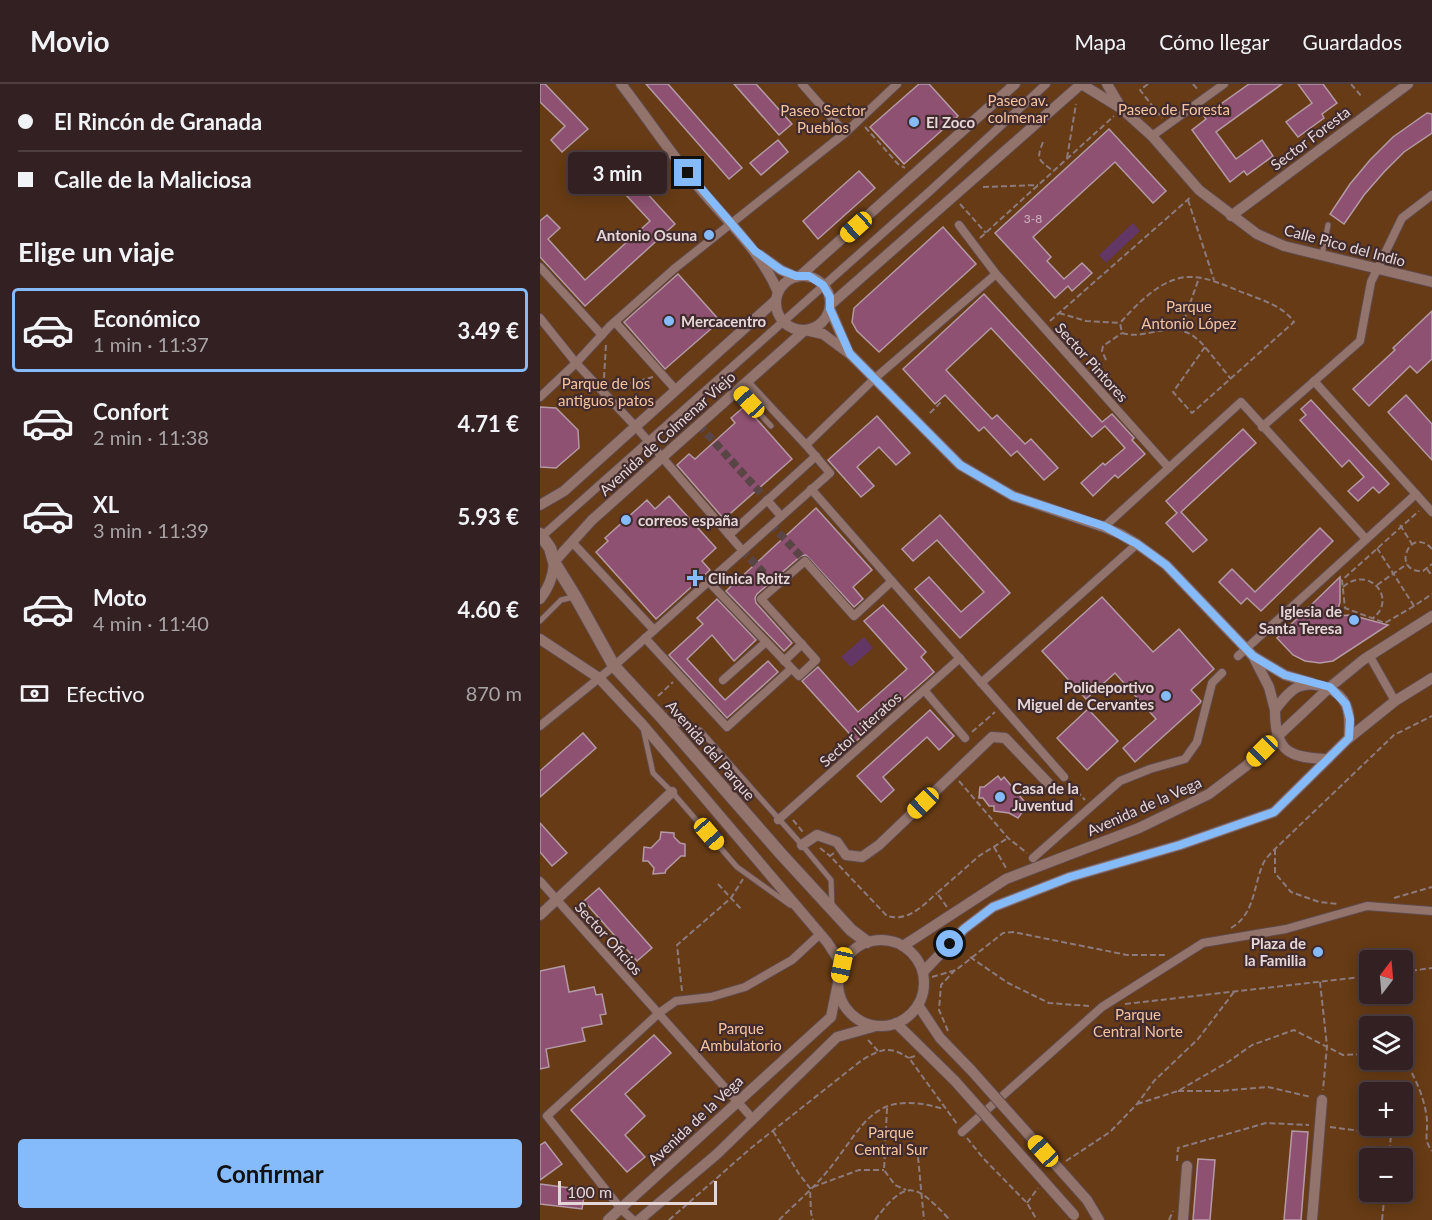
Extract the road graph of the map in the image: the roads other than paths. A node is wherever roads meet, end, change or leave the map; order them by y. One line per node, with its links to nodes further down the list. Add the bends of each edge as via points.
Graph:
1 (621, 84): 16 (street)
2 (802, 84): 12 (street)
3 (897, 84): 12 (street)
4 (1015, 84): 24 (street)
5 (1046, 84): 26 (street, Avenida de Colmenar Viejo)
6 (1067, 84): 7 (street)
7 (1082, 84): 11 (street, Calle Pico del Indio); 28 (street)
8 (1107, 84): 11 (street, Calle Pico del Indio)
9 (1224, 84): 13 (street)
10 (1408, 84): 15 (street, Sector Foresta)
11 (1119, 112): 13 (street, Calle Pico del Indio)
12 (845, 133): 16 (street)
13 (1152, 136): 15 (street, Calle Pico del Indio, via 1199,190)
14 (1432, 195): 22 (street, via 1402,218)
15 (1231, 216): 20 (street, Calle Pico del Indio, via 1284,246)
16 (731, 224): 19 (street); 31 (street)
17 (958, 225): 23 (street, Sector Pintores)
18 (1328, 225): 20 (lane)
19 (755, 251): 24 (street, via 781,270); 27 (street)
20 (1322, 255): 22 (street, Calle Pico del Indio)
21 (540, 267): 33 (street)
22 (1377, 269): 25 (street, Calle Pico del Indio); 37 (street, via 1360,341)
23 (996, 274): 36 (street); 49 (street, Sector Pintores)
24 (798, 276): 26 (street, via 817,279); 27 (street, Avenida de Colmenar Viejo, via 782,285)
25 (1432, 282)
26 (823, 285): 28 (street, via 830,297); 30 (street, Avenida de Colmenar Viejo)
27 (777, 296): 30 (street, via 776,307); 39 (street, Avenida de Colmenar Viejo)
28 (830, 307): 32 (street, Avenida de Colmenar Viejo, via 821,323); 34 (street)
29 (540, 318): 35 (street)
30 (782, 321): 32 (street); 45 (street, Avenida de Colmenar Viejo)
31 (615, 322): 33 (street); 39 (street)
32 (805, 330): 34 (street, via 823,334); 38 (street, Avenida de Colmenar Viejo)
33 (604, 332): 35 (street)
34 (850, 354): 36 (street)
35 (576, 363): 41 (street); 43 (street)
36 (874, 379): 46 (street); 58 (street, via 960,465 1013,496)
37 (1314, 381): 44 (street); 51 (street)
38 (747, 382): 40 (street, Avenida de Colmenar Viejo); 46 (street)
39 (676, 390): 43 (street, Avenida de Colmenar Viejo)
40 (738, 390): 42 (lane); 48 (street, Avenida de Colmenar Viejo)
41 (540, 397)
42 (771, 426)
43 (636, 427): 45 (street); 53 (street, Avenida de Colmenar Viejo)
44 (1262, 427): 49 (street, via 1241,402); 61 (street)
45 (648, 441): 48 (street); 60 (street, Avenida de Colmenar Viejo)
46 (806, 445): 47 (street)
47 (816, 456): 50 (street, via 830,472); 54 (street)
48 (662, 458): 59 (street); 62 (street, Avenida de Colmenar Viejo)
49 (1169, 468): 58 (street)
50 (811, 489): 57 (street); 67 (street)
51 (1416, 494): 56 (street); 61 (street)
52 (540, 497): 53 (street)
53 (554, 497): 55 (street, Avenida de Colmenar Viejo)
54 (767, 500): 57 (street); 59 (street)
55 (540, 505)
56 (1432, 512)
57 (781, 516): 64 (street)
58 (1104, 526): 63 (street)
59 (729, 535): 64 (street)
60 (541, 536): 65 (street, Avenida del Parque)
61 (1366, 539): 77 (street)
62 (572, 542): 65 (street, Avenida de Colmenar Viejo); 72 (street)
63 (1137, 544): 77 (street, via 1166,565); 87 (street)
64 (742, 550): 66 (street)
65 (554, 562): 68 (street, Avenida del Parque); 69 (street, via 549,588)
66 (708, 581): 72 (street); 75 (street)
67 (892, 581): 76 (street, via 854,616 805,561 761,599); 79 (street)
68 (575, 596): 71 (lane, via 561,600); 81 (street, Avenida del Parque)
69 (540, 599)
70 (1432, 616): 78 (street, Avenida de la Vega)
71 (540, 621)
72 (654, 630): 73 (street)
73 (645, 638): 81 (street); 82 (street, via 727,728)
74 (540, 639): 84 (street)
75 (766, 642): 80 (street); 86 (street)
76 (802, 644): 80 (street); 82 (street, via 816,660 799,676)
77 (1246, 653): 88 (street, via 1285,675); 91 (street, via 1269,687)
78 (1369, 656): 88 (street, Avenida de la Vega); 90 (street)
79 (960, 658): 87 (street); 89 (street, Sector Literatos)
80 (784, 661): 82 (street)
81 (614, 666): 84 (street); 92 (street, Avenida del Parque)
82 (792, 669)
83 (1222, 673): 104 (street, via 1212,683 1197,742 1185,759 1120,781)
84 (599, 678): 93 (street); 94 (street)
85 (1432, 678): 90 (street)
86 (723, 680)
87 (981, 683): 99 (street)
88 (1330, 687): 91 (street, via 1297,688); 95 (street, Avenida de la Vega); 97 (street, via 1346,704)
89 (924, 690): 96 (street); 102 (street, Sector Literatos)
90 (1395, 701): 97 (street)
91 (1275, 710): 95 (street)
92 (663, 719): 102 (lane, via 700,730); 107 (street, Avenida del Parque)
93 (642, 724): 101 (lane, via 653,773); 109 (street)
94 (540, 726)
95 (1277, 736): 98 (street, via 1289,753); 113 (street, Avenida de la Vega, via 1209,794 1139,828 1012,877)
96 (965, 738)
97 (1349, 738): 98 (street)
98 (1328, 759): 115 (street, via 1274,812 1070,877 993,907 964,929)
99 (1064, 777)
100 (1050, 785): 103 (street, via 1005,738 992,737 862,857 846,855 837,842 817,835)
101 (672, 792): 106 (street); 109 (lane, via 737,867)
102 (778, 820): 103 (lane)
103 (801, 845): 107 (lane, via 831,880)
104 (1033, 858)
105 (540, 881): 106 (street, Sector Oficios)
106 (558, 900): 110 (street); 118 (street, Sector Oficios)
107 (833, 909): 112 (street, Avenida del Parque)
108 (1432, 911): 125 (street, via 1367,906 1287,932 1203,944 1102,1007)
109 (802, 914): 111 (street)
110 (540, 915)
111 (820, 934): 114 (street); 118 (street, via 792,960 745,987 711,997 676,1001)
112 (867, 942): 113 (street, via 891,941); 114 (street, via 852,951)
113 (903, 946): 115 (street, via 915,957)
114 (842, 965): 116 (street)
115 (923, 976): 117 (street)
116 (838, 983): 120 (street, via 843,1003 857,1018); 122 (street, Avenida de la Vega, via 831,1017)
117 (918, 1005): 119 (street); 132 (street, bridge, via 940,1038 1087,1200)
118 (658, 1013): 122 (street, Sector Oficios); 123 (street)
119 (897, 1023): 120 (street); 128 (street, bridge, via 955,1081)
120 (876, 1026): 124 (street, via 837,1037)
121 (1322, 1100): 134 (street)
122 (738, 1101): 124 (street, Sector Oficios); 127 (street, Avenida de la Vega)
123 (544, 1118): 127 (street)
124 (753, 1119): 131 (street)
125 (962, 1132)
126 (1187, 1166): 133 (street)
127 (621, 1209): 129 (street, Avenida de la Vega); 130 (street)
128 (1075, 1218)
129 (609, 1220)
130 (633, 1220)
131 (639, 1220)
132 (1099, 1220)
133 (1183, 1220)
134 (1312, 1220)

